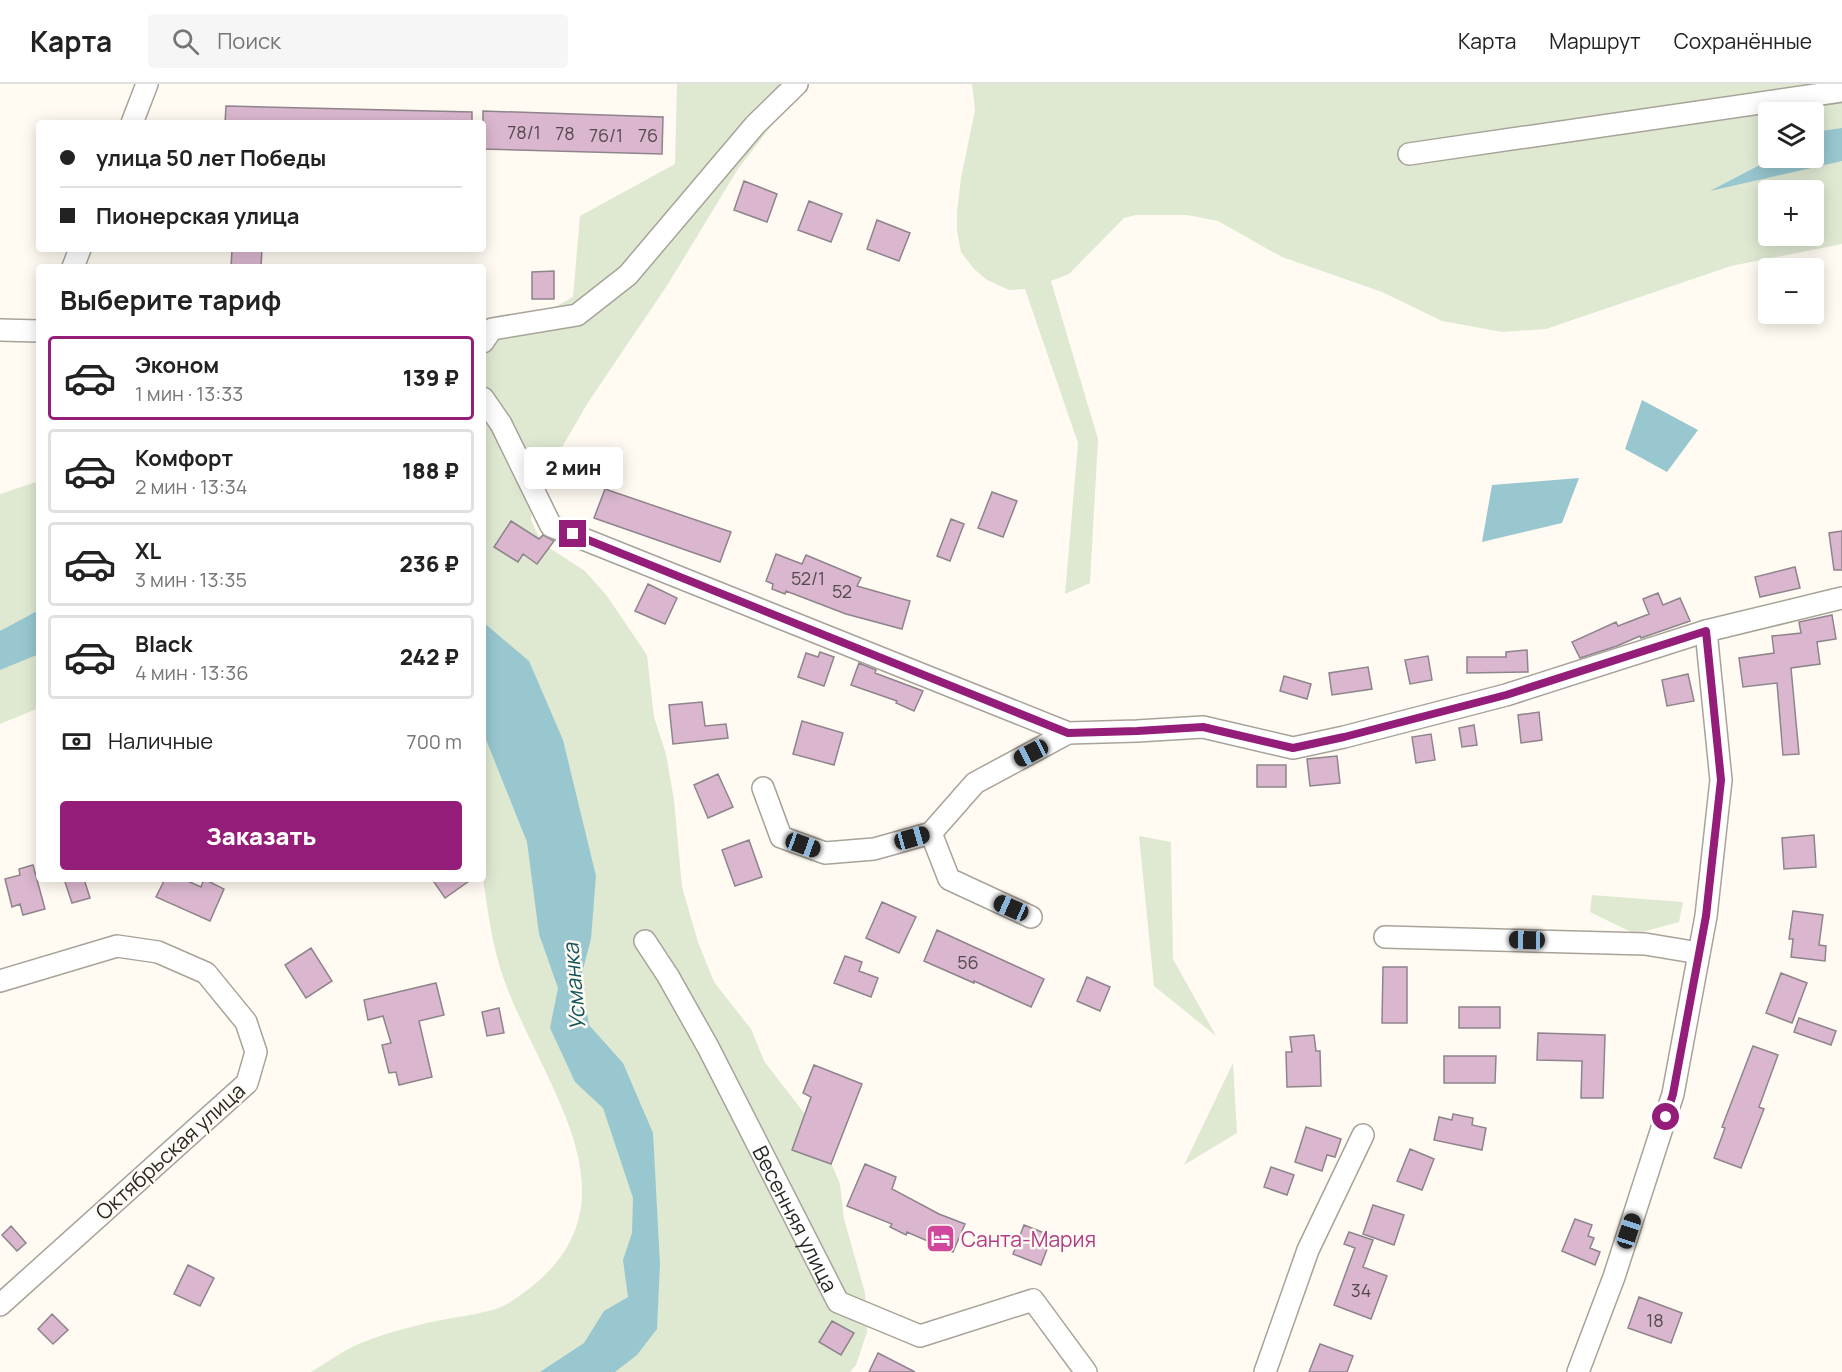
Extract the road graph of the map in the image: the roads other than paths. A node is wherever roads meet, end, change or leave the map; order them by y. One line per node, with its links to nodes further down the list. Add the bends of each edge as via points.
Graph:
1 (147, 84): 4 (street)
2 (797, 84): 8 (street, via 755,125 628,275 577,315 492,329)
3 (1842, 91): 5 (street)
4 (133, 120)
5 (1409, 154)
6 (0, 330): 7 (street)
7 (36, 331)
8 (486, 338)
9 (486, 402): 12 (street, via 501,424 551,526)
10 (1842, 598): 11 (street)
11 (1706, 631): 12 (street, via 1506,695 1293,748 1203,727); 18 (street, via 1721,780)
12 (1068, 733): 14 (street, via 975,783)
13 (764, 788): 14 (street, via 781,837 825,853 874,849)
14 (931, 833): 15 (street, via 949,879)
15 (1031, 917)
16 (1385, 937): 18 (street, via 1645,944)
17 (645, 941): 22 (street, Весенняя улица, via 708,1047 838,1302 920,1336 1033,1300)
18 (1699, 953): 24 (street, via 1673,1094 1614,1277)
19 (0, 981): 21 (street, Октябрьская улица, via 117,946 158,952 206,973 246,1022 256,1052 247,1083)
20 (1363, 1135): 23 (street, via 1308,1250)
21 (0, 1305)
22 (1086, 1372)
23 (1265, 1372)
24 (1578, 1372)

